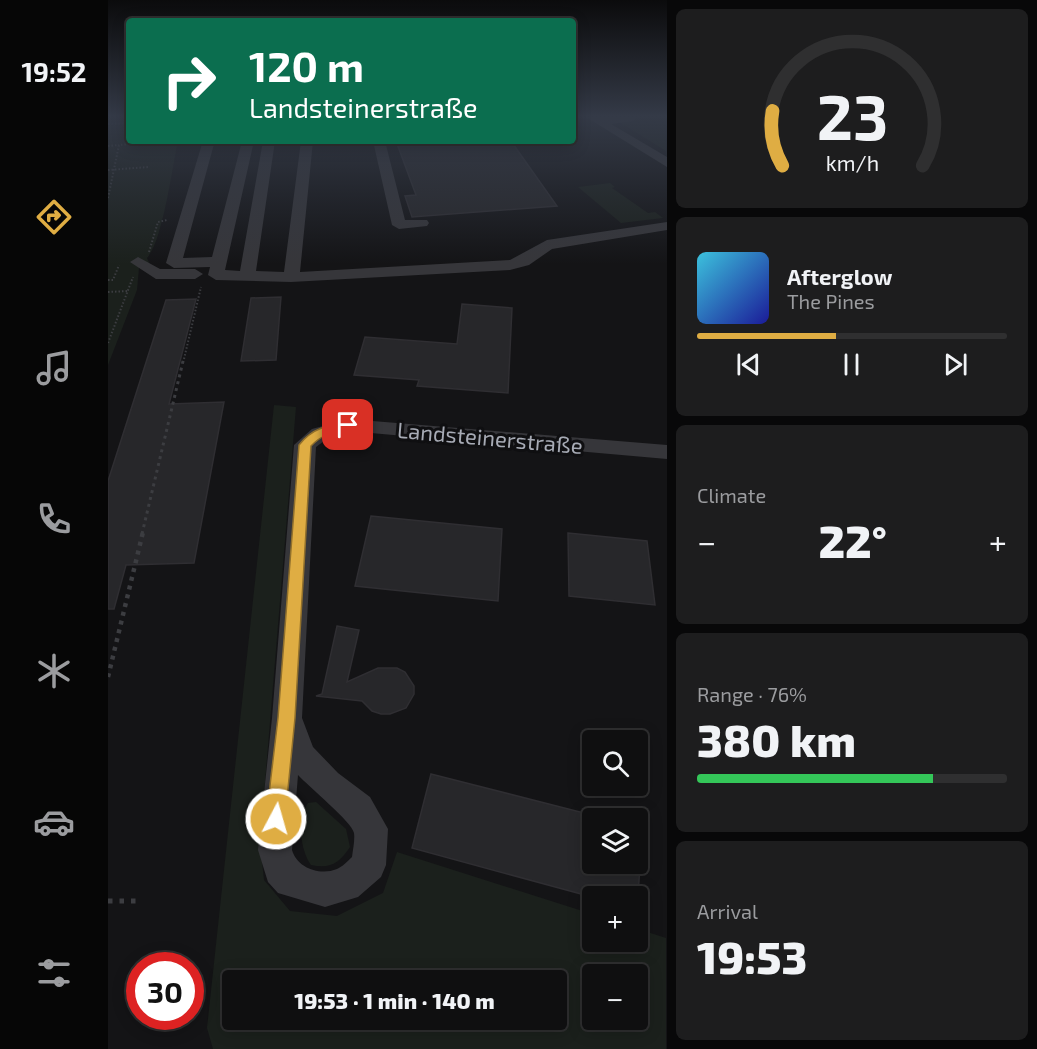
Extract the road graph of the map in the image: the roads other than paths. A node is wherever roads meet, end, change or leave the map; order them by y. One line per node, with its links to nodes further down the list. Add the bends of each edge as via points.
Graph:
1 (202, 166): 9 (street, via 174,262)
2 (242, 166): 9 (street)
3 (265, 166): 10 (street)
4 (304, 166): 11 (street)
5 (385, 166): 6 (street, via 399,225)
6 (422, 224)
7 (666, 226): 11 (street, via 547,245 523,262 510,265)
8 (136, 270): 9 (street, via 199,275)
9 (217, 270): 10 (street)
10 (248, 274): 11 (street)
11 (291, 277)
12 (666, 452): 13 (street, Landsteinerstraße, via 348,425 314,435 305,445)
13 (287, 718): 13 (street, Landsteinerstraße, via 276,819 275,850 280,870 290,881 307,885 325,889 346,885 369,865 371,829 358,808 327,784 301,756)

